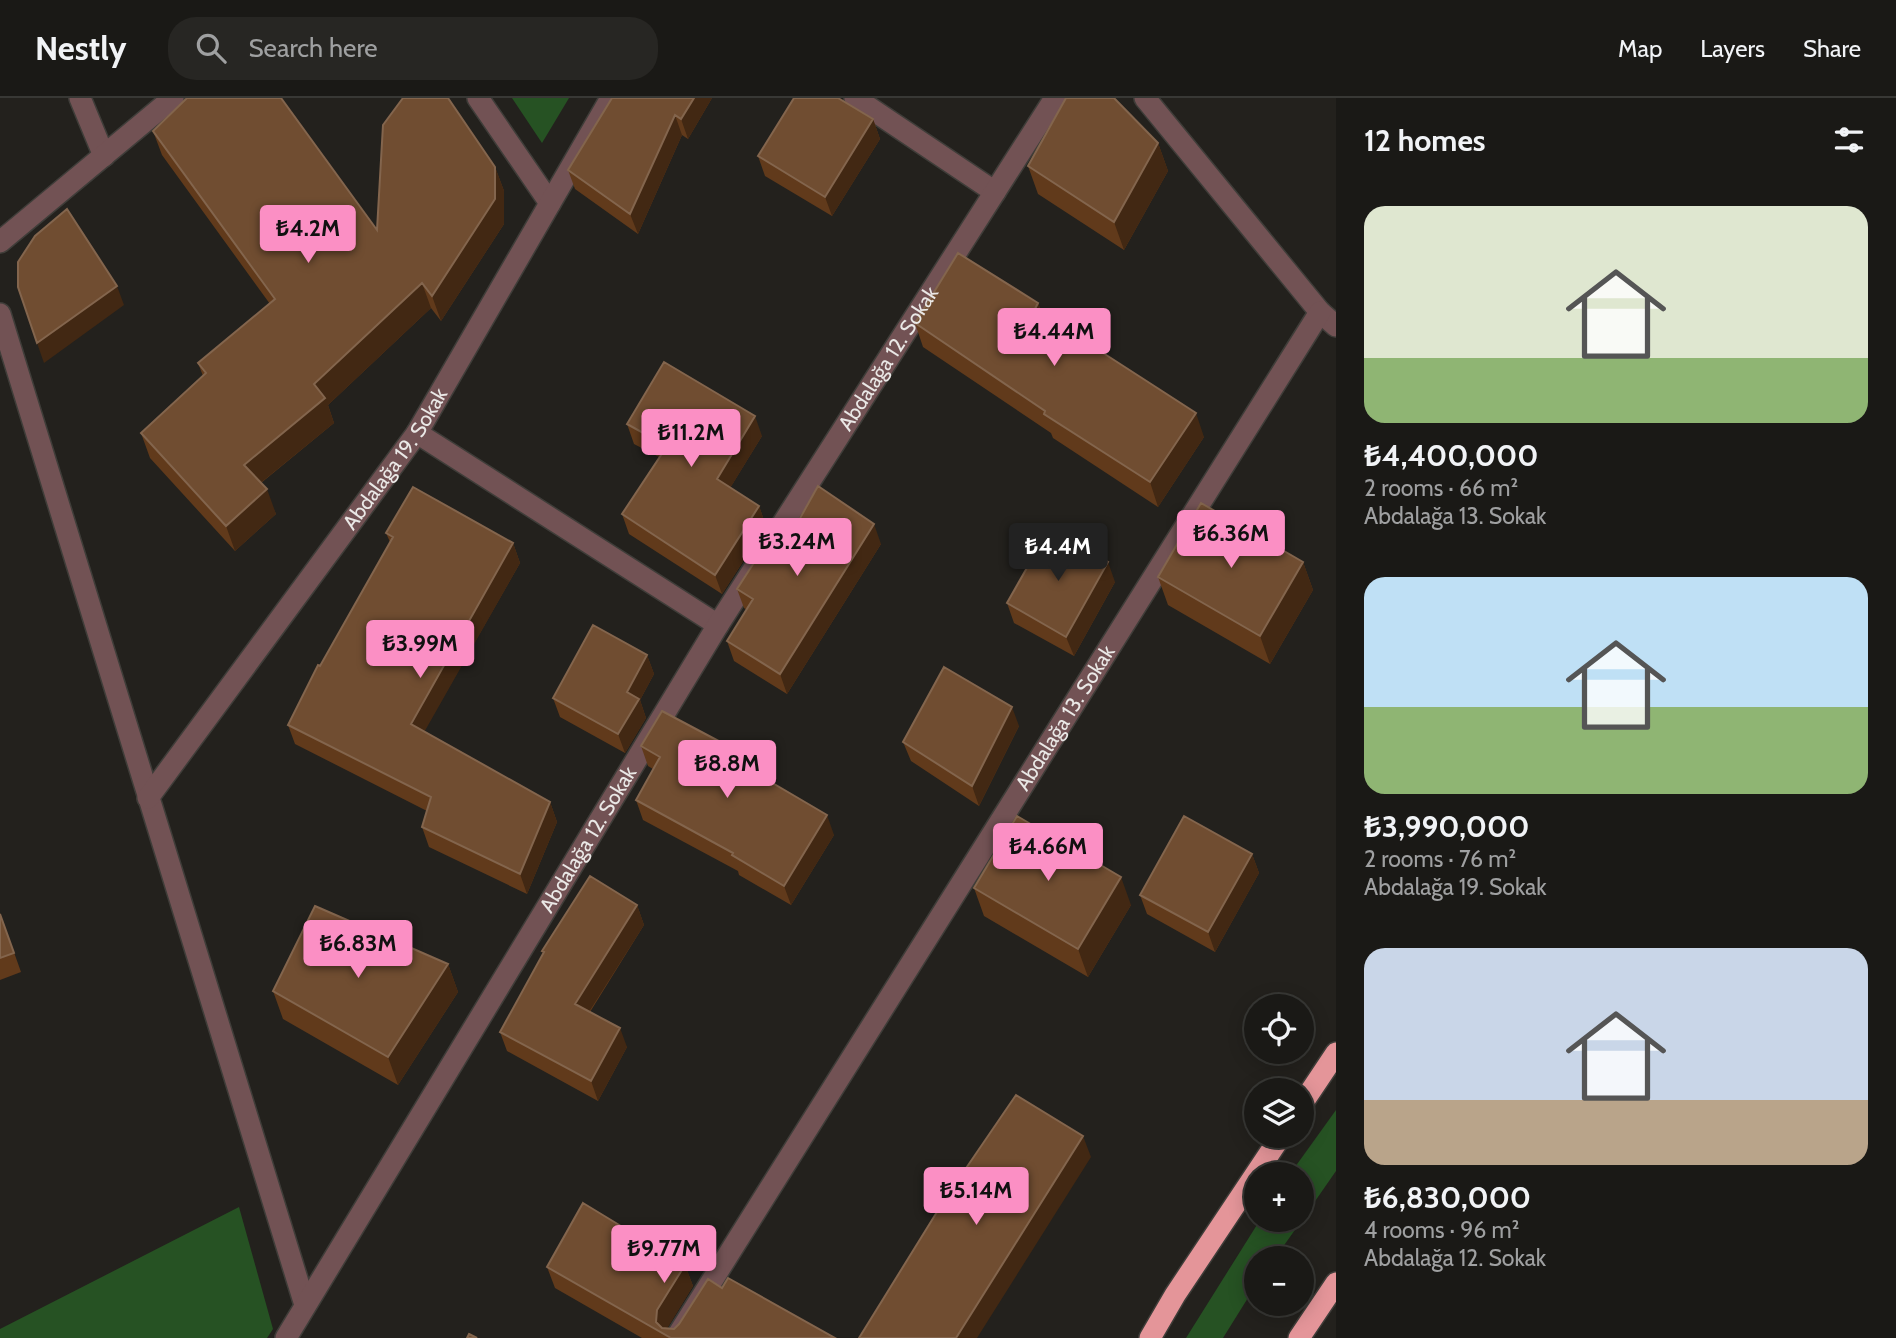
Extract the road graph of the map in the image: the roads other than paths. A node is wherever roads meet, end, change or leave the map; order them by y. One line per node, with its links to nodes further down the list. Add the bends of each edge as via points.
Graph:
1 (80, 98): 8 (street)
2 (173, 98): 8 (street)
3 (478, 98): 10 (street)
4 (611, 98): 10 (street, Abdalağa 19. Sokak)
5 (855, 98): 9 (street)
6 (1055, 98): 9 (street, Abdalağa 12. Sokak)
7 (1146, 98): 12 (street)
8 (104, 156): 11 (street)
9 (995, 192): 16 (street, Abdalağa 12. Sokak)
10 (551, 203): 15 (street, Abdalağa 19. Sokak)
11 (0, 242)
12 (1320, 312): 14 (street); 24 (street, Abdalağa 13. Sokak)
13 (0, 314): 17 (street)
14 (1336, 326)
15 (417, 433): 16 (street); 17 (street, Abdalağa 19. Sokak)
16 (718, 625): 22 (street, Abdalağa 12. Sokak)
17 (148, 798): 22 (street)
18 (1336, 1053): 19 (highway)
19 (1314, 1086)
20 (1273, 1148): 25 (highway)
21 (1336, 1283): 26 (highway)
22 (305, 1305): 23 (street, Abdalağa 12. Sokak)
23 (286, 1338)
24 (676, 1338)
25 (1150, 1338)
26 (1299, 1338)

